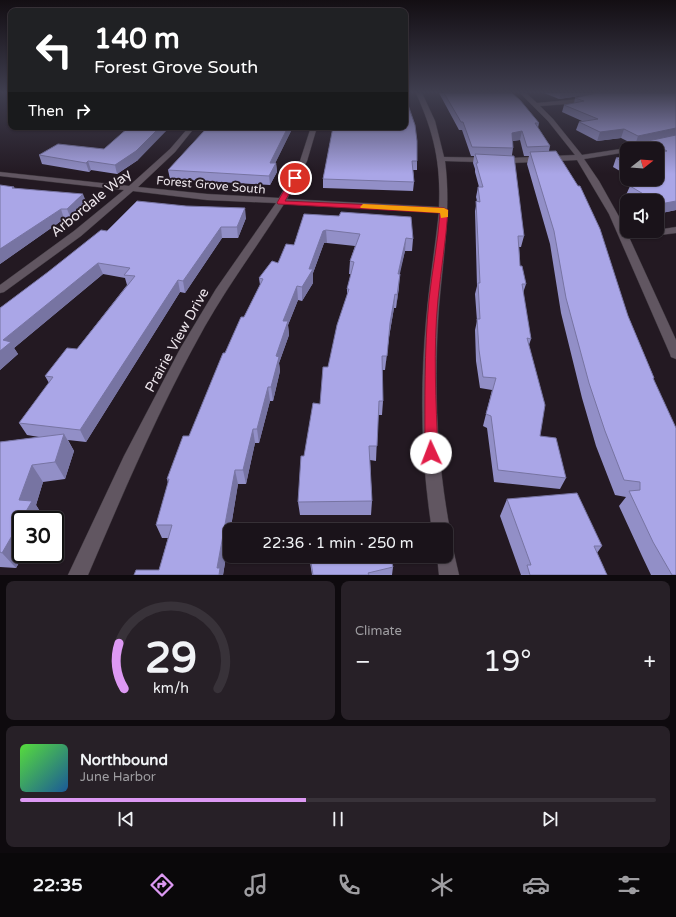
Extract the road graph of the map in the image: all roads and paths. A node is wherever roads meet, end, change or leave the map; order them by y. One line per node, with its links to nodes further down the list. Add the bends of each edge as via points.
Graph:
1 (432, 120): 9 (street)
2 (550, 120): 8 (street)
3 (190, 130): 11 (street, Arbordale Way)
4 (313, 130): 12 (street, Prairie View Drive, via 302,165)
5 (676, 139): 6 (street)
6 (662, 142)
7 (620, 150): 8 (street)
8 (580, 158): 9 (street, via 513,161); 14 (street)
9 (442, 159): 13 (street)
10 (0, 174): 11 (street, Forest Grove South)
11 (131, 190): 12 (street, Forest Grove South); 18 (street, Arbordale Way)
12 (280, 203): 13 (street, Forest Grove South); 22 (street, Prairie View Drive, via 186,348 135,447)
13 (444, 210): 20 (street, via 430,361 431,453)
14 (620, 227)
15 (676, 230): 16 (street)
16 (664, 232)
17 (626, 238): 19 (street)
18 (0, 290)
19 (676, 354)
20 (439, 523)
21 (447, 563): 23 (street)
22 (78, 575)
23 (449, 575)

